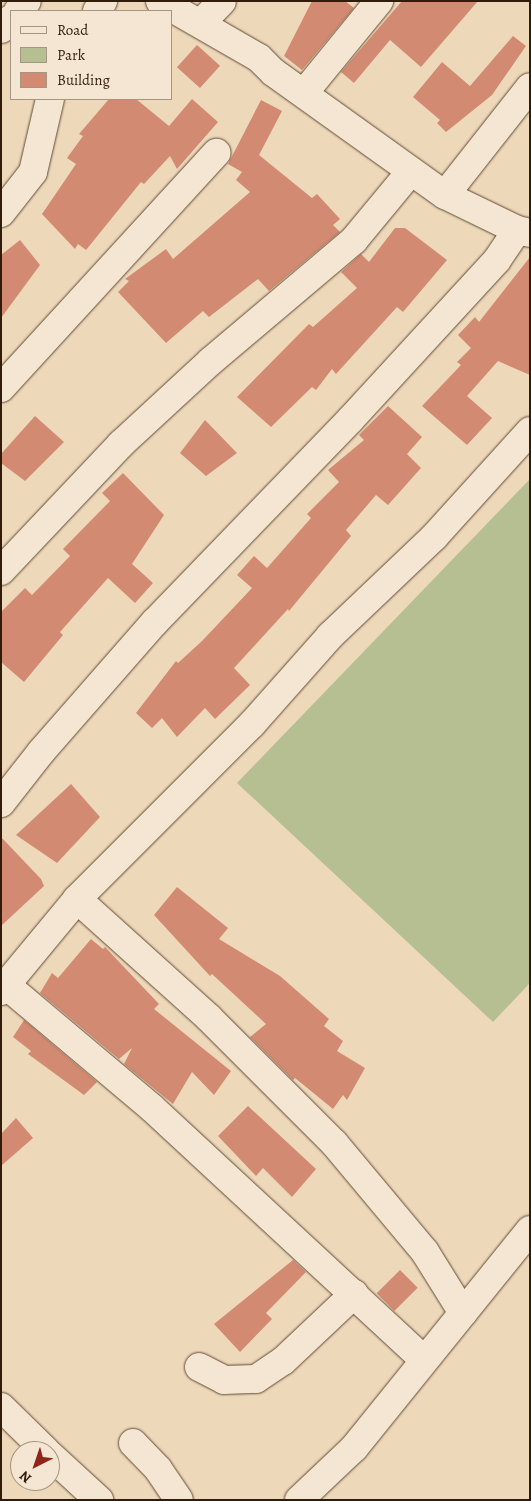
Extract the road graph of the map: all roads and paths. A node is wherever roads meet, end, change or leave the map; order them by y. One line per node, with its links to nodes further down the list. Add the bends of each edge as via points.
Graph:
1 (160, 1): 5 (street)
2 (222, 1): 5 (street)
3 (379, 1): 8 (street)
4 (10, 20): 6 (street)
5 (201, 23): 8 (street, via 259,58)
6 (1, 30)
7 (530, 87): 12 (street)
8 (304, 93): 11 (street)
9 (50, 100): 13 (street, via 33,172)
10 (216, 153): 15 (street)
11 (410, 171): 12 (street); 17 (street, via 354,240 211,360 128,438)
12 (445, 195): 14 (street)
13 (1, 213)
14 (523, 232): 18 (street, via 364,405 155,622 41,752)
15 (1, 388)
16 (530, 431): 19 (street, via 434,537 330,636 252,724)
17 (1, 572)
18 (1, 803)
19 (77, 899): 20 (street); 23 (street, via 208,1018 334,1143 425,1252)
20 (4, 988): 22 (street, via 152,1108)
21 (530, 1230): 23 (street)
22 (354, 1294): 24 (street); 25 (street, via 284,1360 256,1379 224,1380)
23 (463, 1313): 24 (street)
24 (423, 1359): 32 (street, via 354,1448)
25 (199, 1367)
26 (1, 1407): 27 (street)
27 (36, 1441)
28 (133, 1443): 31 (street, via 158,1469)
29 (60, 1464): 30 (street)
30 (99, 1500)
31 (179, 1500)
32 (298, 1500)

